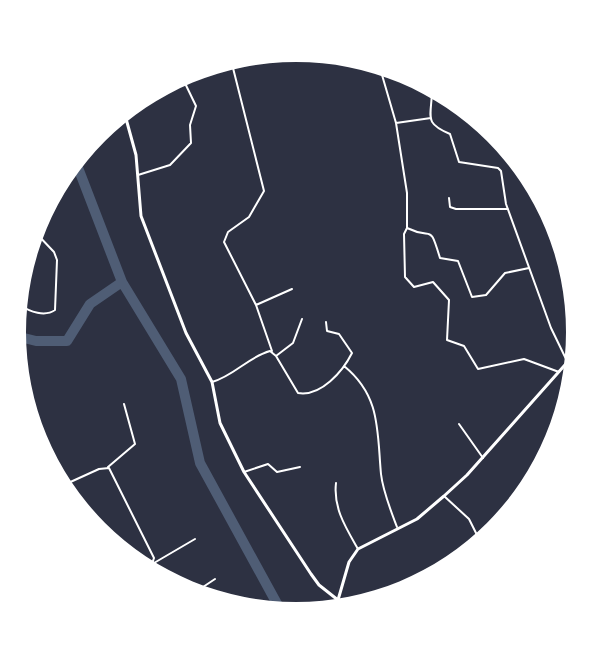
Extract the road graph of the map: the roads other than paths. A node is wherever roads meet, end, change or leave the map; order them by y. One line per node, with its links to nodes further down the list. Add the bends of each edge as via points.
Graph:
1 (233, 69): 15 (street, via 264,191 249,217 224,239)
2 (382, 76): 7 (street)
3 (186, 86): 8 (street, via 196,106 190,125 191,143 170,165)
4 (433, 99): 5 (street)
5 (431, 118): 7 (street); 10 (street, via 434,128 452,136 459,162 501,171)
6 (127, 122): 8 (street, via 136,155)
7 (396, 123): 11 (street, via 407,193)
8 (136, 175): 25 (street, via 141,216 159,266 186,333)
9 (449, 198): 10 (street, via 450,207 456,209)
10 (508, 209): 13 (street)
11 (407, 228): 13 (street, via 430,233 441,258 458,261 472,297 486,295 505,273); 24 (street, via 405,277 414,287 433,282 449,300 447,339 464,346 478,369 524,359)
12 (42, 240): 16 (street, via 57,260 55,310 49,313)
13 (529, 268): 21 (street, via 550,328)
14 (292, 289): 15 (street)
15 (256, 305): 19 (street)
16 (27, 308)
17 (302, 319): 20 (street, via 293,343)
18 (326, 322): 22 (street, via 327,331 337,333 351,351)
19 (272, 351): 20 (street); 25 (street, via 255,356 233,374)
20 (276, 356): 22 (street, via 302,394 318,390)
21 (565, 357)
22 (344, 366): 35 (street, via 363,383 372,402 382,478)
23 (564, 366): 24 (street)
24 (559, 372): 28 (street)
25 (212, 382): 31 (street, via 220,423)
26 (124, 404): 29 (street, via 135,444)
27 (459, 424): 28 (street)
28 (483, 458): 34 (street)
29 (108, 467): 32 (street); 39 (street)
30 (300, 467): 31 (street, via 277,472 269,464)
31 (244, 472): 43 (street, via 315,579)
32 (71, 482)
33 (336, 483): 38 (street, via 341,519)
34 (444, 496): 35 (street, via 417,519); 36 (street, via 469,519)
35 (397, 527): 38 (street)
36 (476, 534)
37 (195, 539): 40 (street)
38 (358, 549): 43 (street, via 349,562)
39 (154, 562)
40 (154, 563)
41 (215, 579): 42 (street)
42 (203, 587)
43 (338, 600)

